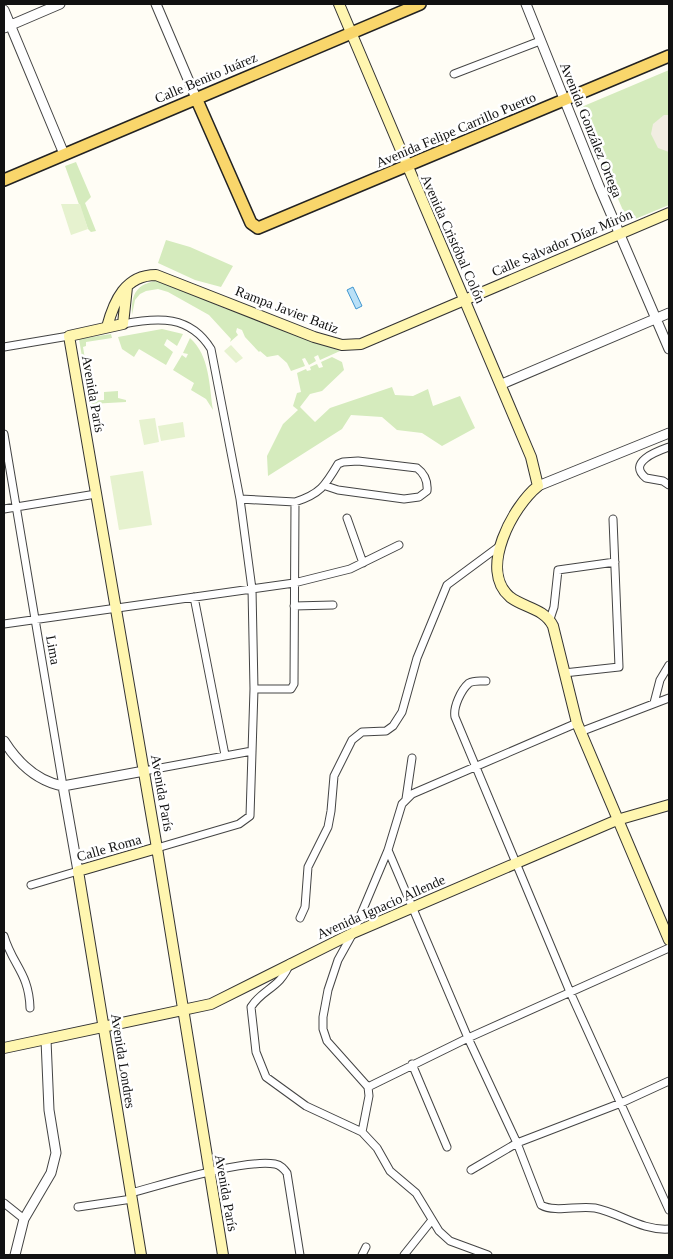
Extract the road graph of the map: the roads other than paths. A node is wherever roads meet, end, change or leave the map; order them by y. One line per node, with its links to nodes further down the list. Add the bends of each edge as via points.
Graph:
1 (60, 4): 7 (street)
2 (156, 4): 12 (street)
3 (339, 4): 8 (main road, Avenida Cristóbal Colón)
4 (420, 4): 8 (main road, Calle Benito Juárez)
5 (526, 4): 9 (street, Avenida González Ortega)
6 (4, 10): 7 (street)
7 (7, 26): 14 (street)
8 (351, 33): 12 (main road, Calle Benito Juárez); 15 (main road, Avenida Cristóbal Colón)
9 (540, 41): 11 (street); 13 (street, Avenida González Ortega)
10 (669, 56): 13 (main road, Avenida Felipe Carrillo Puerto)
11 (454, 74)
12 (196, 98): 14 (main road, Calle Benito Juárez); 15 (main road, Avenida Felipe Carrillo Puerto, via 254,227 263,228)
13 (564, 101): 15 (main road, Avenida Felipe Carrillo Puerto); 18 (street, Avenida González Ortega)
14 (64, 154): 16 (main road, Calle Benito Juárez)
15 (406, 167): 20 (main road, Avenida Cristóbal Colón)
16 (4, 180)
17 (669, 213): 18 (main road, Calle Salvador Díaz Mirón)
18 (619, 234): 20 (main road, Calle Salvador Díaz Mirón); 22 (street, Avenida González Ortega)
19 (127, 287): 20 (main road, Rampa Javier Batiz, via 137,278 156,275 314,337 352,346); 23 (main road); 24 (main road, via 116,300)
20 (465, 299): 28 (main road, Avenida Cristóbal Colón)
21 (669, 313): 22 (street)
22 (656, 319): 27 (street, Avenida González Ortega); 28 (street)
23 (123, 324): 24 (main road); 36 (street, via 176,320 204,338 214,359)
24 (108, 327): 25 (main road)
25 (69, 336): 26 (street); 35 (main road, Avenida París)
26 (4, 347)
27 (669, 349)
28 (502, 384): 33 (main road, Avenida Cristóbal Colón, via 531,457)
29 (669, 432): 33 (street)
30 (4, 434): 38 (street, Lima)
31 (669, 447): 34 (street, via 646,457 640,470 646,478 663,481)
32 (326, 486): 32 (street, via 338,464 349,461 417,468 425,476 427,486 426,491 413,499); 37 (street)
33 (538, 486): 43 (main road, via 520,504)
34 (669, 486)
35 (96, 494): 38 (street); 51 (main road, Avenida París)
36 (240, 499): 37 (street); 47 (street)
37 (294, 502): 46 (street)
38 (16, 508): 39 (street); 53 (street, Lima)
39 (4, 509)
40 (347, 518): 45 (street)
41 (613, 519): 44 (street)
42 (399, 545): 45 (street)
43 (501, 545): 52 (main road, via 496,565 505,592); 78 (street, via 447,586 417,658 402,712 393,726 386,731 362,732 352,740 334,776 328,828 308,867 305,907)
44 (614, 562): 52 (street, via 558,570); 56 (street, via 619,667)
45 (364, 563): 46 (street)
46 (294, 583): 47 (street); 50 (street)
47 (252, 589): 48 (street); 58 (street)
48 (194, 596): 51 (street); 64 (street)
49 (333, 605): 50 (street)
50 (294, 606): 58 (street, via 293,687)
51 (116, 608): 53 (street); 67 (main road, Avenida París)
52 (550, 619): 56 (main road)
53 (34, 621): 54 (street); 68 (street, Lima)
54 (4, 624)
55 (669, 665): 60 (street, via 660,680)
56 (564, 674): 61 (main road)
57 (486, 680): 66 (street, via 467,685 454,712)
58 (254, 689): 63 (street)
59 (669, 698): 60 (street)
60 (654, 702): 61 (street)
61 (578, 728): 66 (street); 71 (main road)
62 (4, 741): 68 (street, via 25,767 50,784)
63 (252, 751): 64 (street); 72 (street, Calle Roma, via 250,816 240,824)
64 (225, 755): 67 (street)
65 (412, 758): 69 (street)
66 (475, 767): 69 (street); 74 (street)
67 (144, 771): 68 (street); 72 (main road, Avenida París)
68 (63, 786): 75 (street, Lima)
69 (406, 799): 73 (street)
70 (669, 805): 71 (main road, Avenida Ignacio Allende)
71 (617, 820): 74 (main road, Avenida Ignacio Allende); 81 (main road)
72 (158, 848): 75 (main road, Calle Roma); 86 (main road, Avenida París)
73 (388, 850): 77 (street); 79 (street)
74 (516, 864): 77 (main road, Avenida Ignacio Allende); 84 (street)
75 (78, 871): 76 (street, Calle Roma); 87 (main road, Avenida Londres)
76 (31, 885)
77 (413, 907): 79 (main road, Avenida Ignacio Allende); 88 (street)
78 (300, 918)
79 (353, 933): 83 (main road, Avenida Ignacio Allende); 93 (street, via 332,976 323,1029 327,1041)
80 (4, 936): 85 (street, via 8,949 25,976)
81 (669, 940)
82 (669, 948): 84 (street)
83 (290, 963): 86 (main road, Avenida Ignacio Allende, via 211,1004); 95 (street, via 281,981 251,1007 256,1052 266,1077 306,1106)
84 (570, 992): 88 (street); 94 (street)
85 (30, 1008)
86 (184, 1011): 87 (main road, Avenida Ignacio Allende); 99 (main road, Avenida París)
87 (104, 1028): 89 (main road, Avenida Ignacio Allende); 100 (main road, Avenida Londres)
88 (468, 1038): 91 (street); 96 (street)
89 (46, 1040): 90 (main road, Avenida Ignacio Allende); 104 (street, via 49,1110 56,1153 51,1173)
90 (4, 1048)
91 (412, 1064): 93 (street); 97 (street)
92 (669, 1081): 94 (street)
93 (368, 1087): 95 (street)
94 (621, 1103): 96 (street); 103 (street)
95 (362, 1132): 105 (street, via 377,1148 390,1171 416,1194)
96 (517, 1143): 98 (street); 106 (street, via 541,1205 546,1208 597,1208 631,1222)
97 (447, 1147)
98 (471, 1170)
99 (208, 1174): 100 (street); 110 (main road, Avenida París); 111 (street, via 275,1164 284,1168)
100 (131, 1196): 102 (street); 109 (main road, Avenida Londres)
101 (4, 1203): 104 (street)
102 (78, 1207)
103 (669, 1210)
104 (24, 1220): 108 (street)
105 (432, 1220): 113 (street); 114 (street, via 450,1241)
106 (669, 1229)
107 (366, 1247): 112 (street)
108 (15, 1255)
109 (141, 1255)
110 (223, 1255)
111 (300, 1255)
112 (362, 1255)
113 (404, 1255)
114 (488, 1255)

